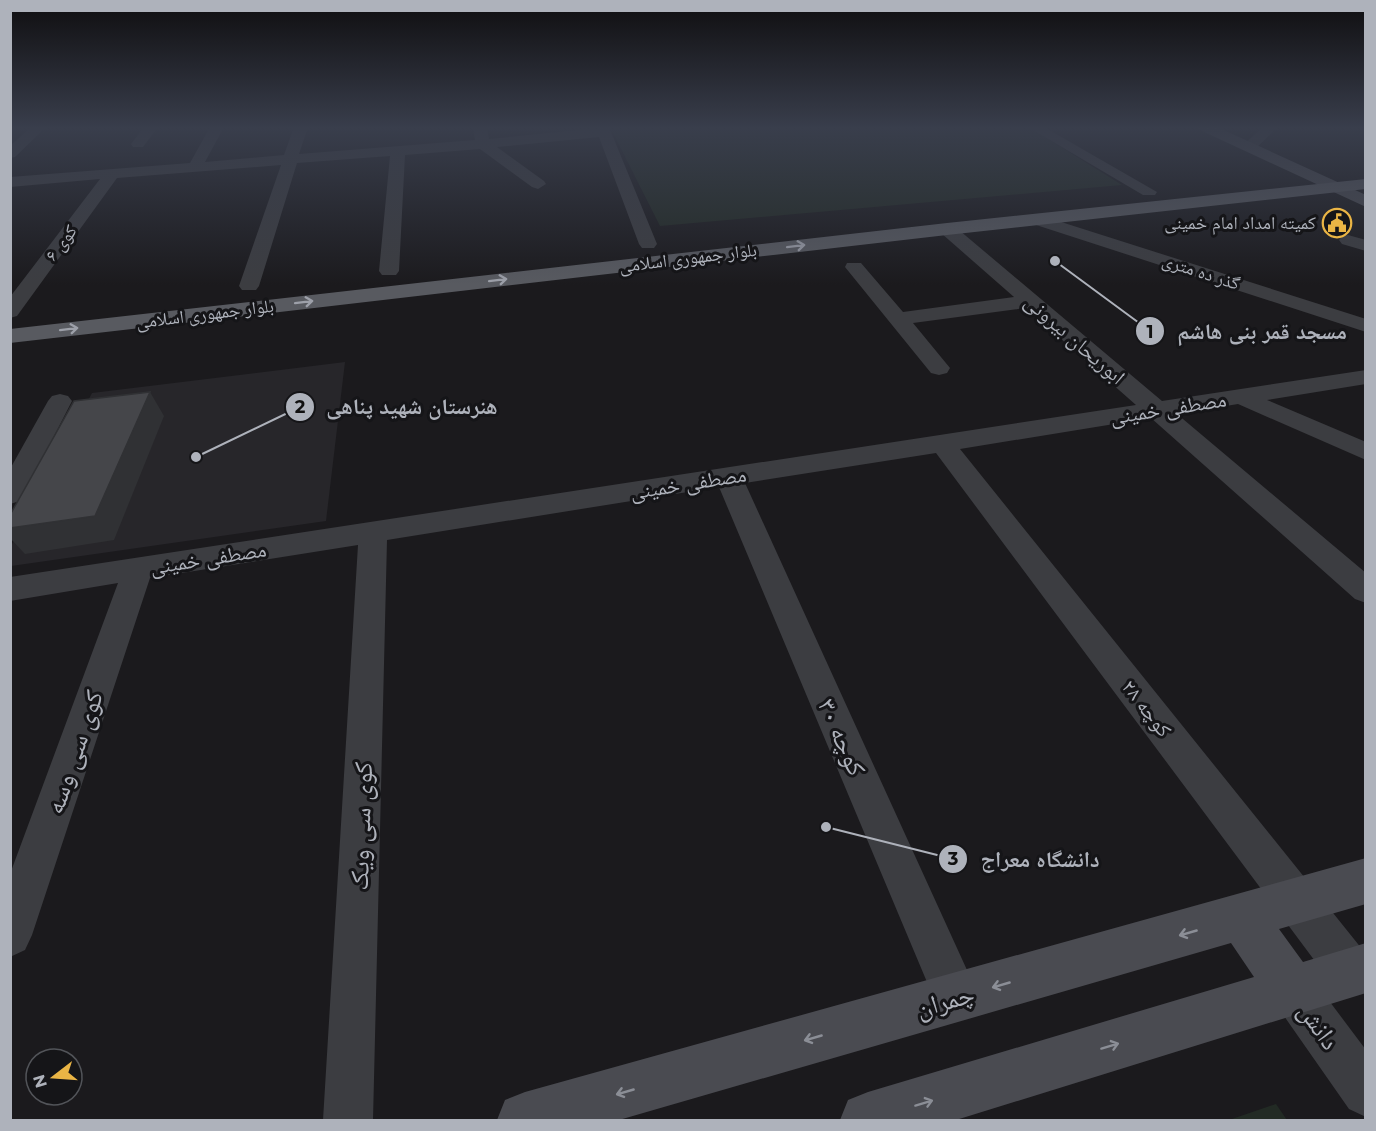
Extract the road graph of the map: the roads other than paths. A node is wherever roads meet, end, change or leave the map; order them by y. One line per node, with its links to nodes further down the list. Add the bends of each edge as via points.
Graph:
1 (38, 180): 10 (street)
2 (108, 180): 29 (street, کوی ۶)
3 (283, 180): 25 (street)
4 (396, 180): 22 (street)
5 (532, 180): 11 (street)
6 (623, 180): 18 (street)
7 (1128, 180): 14 (street)
8 (1271, 180): 14 (main road, بلوار جمهوری اسلامی)
9 (1318, 180): 13 (street)
10 (10, 182)
11 (538, 184)
12 (1365, 184): 13 (main road, بلوار جمهوری اسلامی)
13 (1334, 187): 15 (street); 16 (main road, بلوار جمهوری اسلامی)
14 (1149, 192): 18 (main road, بلوار جمهوری اسلامی)
15 (1365, 202)
16 (1036, 219): 17 (main road, بلوار جمهوری اسلامی); 31 (street, گذر ده متری)
17 (947, 229): 27 (street, ابوریحان بیرونی); 32 (main road, بلوار جمهوری اسلامی, one-way to 17)
18 (648, 244): 19 (main road, بلوار جمهوری اسلامی)
19 (613, 248)
20 (854, 267): 30 (street)
21 (413, 269): 22 (main road)
22 (389, 271): 23 (main road)
23 (366, 274)
24 (272, 284): 25 (main road, بلوار جمهوری اسلامی)
25 (249, 286): 26 (main road, بلوار جمهوری اسلامی)
26 (225, 289)
27 (1031, 301): 30 (street); 37 (street, ابوریحان بیرونی)
28 (34, 311): 29 (main road)
29 (10, 313)
30 (897, 319): 33 (street)
31 (1365, 326)
32 (10, 336)
33 (939, 368)
34 (1365, 377): 35 (street, مصطفی خمینی)
35 (1240, 397): 37 (street, مصطفی خمینی); 39 (street)
36 (60, 401): 41 (street)
37 (1156, 410): 38 (street, مصطفی خمینی); 45 (street, ابوریحان بیرونی)
38 (942, 443): 40 (street, مصطفی خمینی); 47 (street, کوچه ۲۸)
39 (1365, 452)
40 (728, 477): 42 (street, مصطفی خمینی); 52 (street, کوچه ۳۰)
41 (10, 495)
42 (373, 532): 43 (street, مصطفی خمینی); 54 (street, کوی سی ویک)
43 (138, 569): 44 (street, مصطفی خمینی); 49 (street, کوی سی وسه)
44 (10, 589)
45 (1365, 591)
46 (1365, 881): 47 (street, چمران)
47 (1296, 901): 48 (street, چمران); 50 (street, کوچه ۲۸)
48 (1242, 918): 51 (street); 52 (street, چمران, one-way to 52)
49 (10, 935)
50 (1358, 970): 51 (street)
51 (1293, 990): 53 (street, دانش); 56 (street, one-way to 51)
52 (956, 997): 55 (street, چمران, one-way to 55)
53 (1365, 1092)
54 (348, 1120)
55 (525, 1120)
56 (868, 1120)

